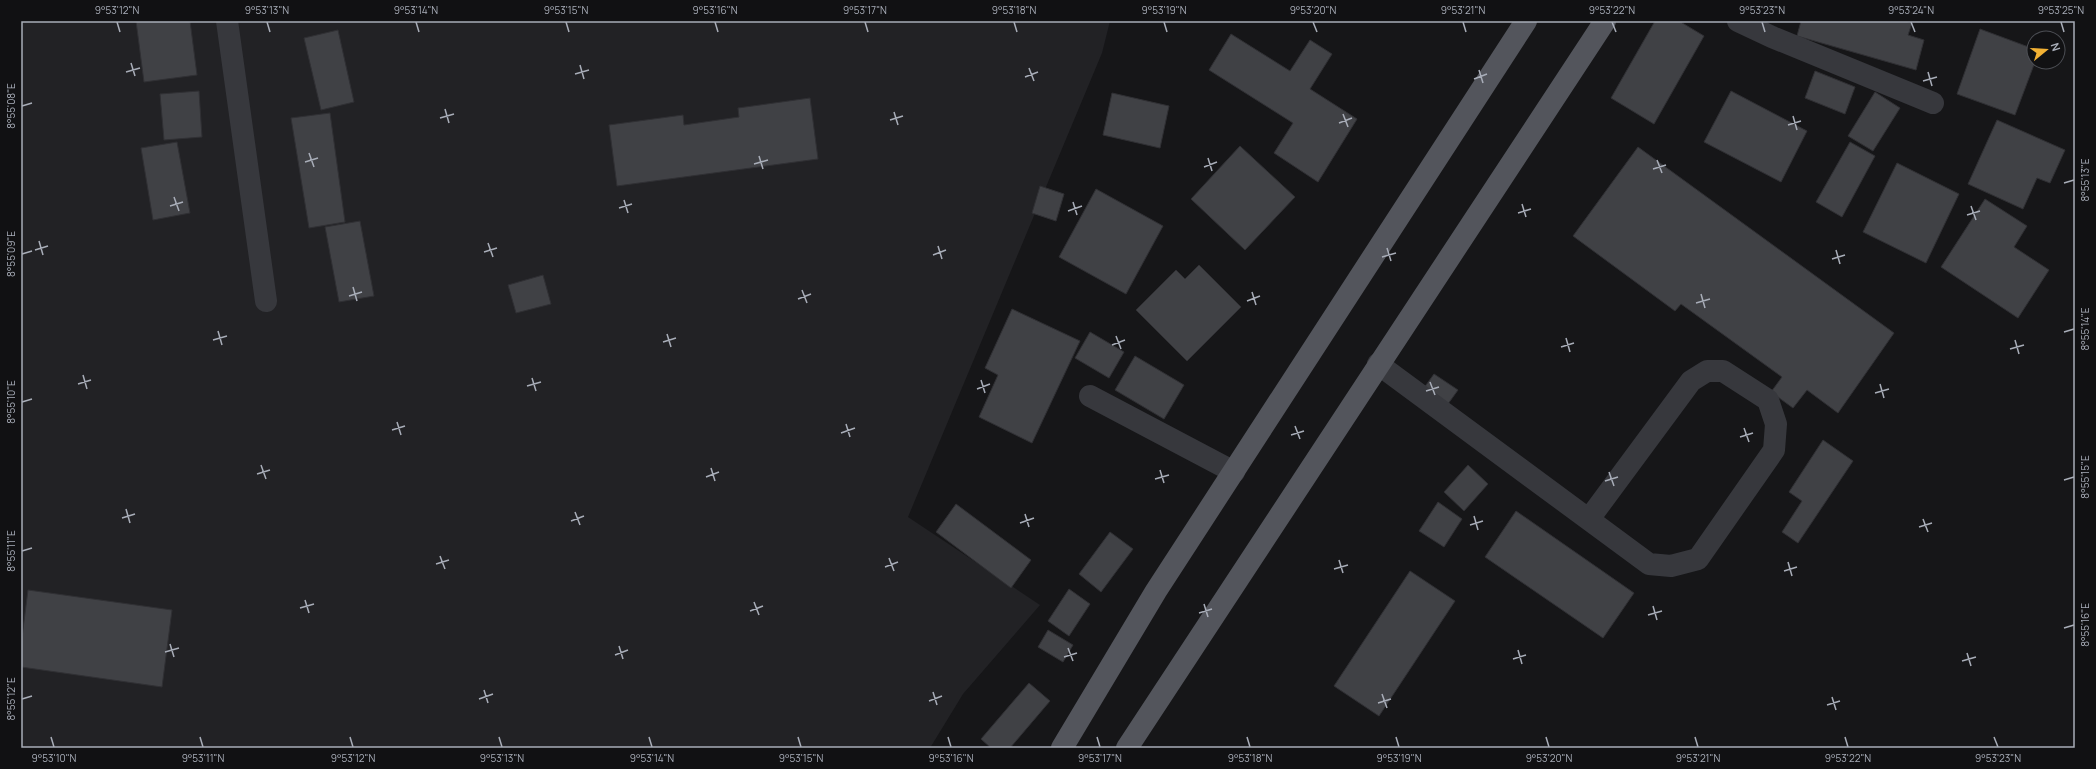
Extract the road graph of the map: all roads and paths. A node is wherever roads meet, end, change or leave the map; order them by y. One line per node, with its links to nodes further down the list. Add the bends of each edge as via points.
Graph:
1 (227, 21): 6 (street)
2 (1526, 21): 9 (main road)
3 (1605, 21): 7 (main road)
4 (1738, 21): 5 (street)
5 (1933, 103)
6 (266, 301)
7 (1378, 364): 10 (street); 12 (main road)
8 (1090, 396): 9 (street)
9 (1234, 472): 11 (main road, via 1156,591)
10 (1589, 519): 10 (street, via 1649,564 1671,566 1698,559 1774,450 1776,424 1768,400 1723,371 1707,371 1691,381)
11 (1062, 748)
12 (1127, 748)

